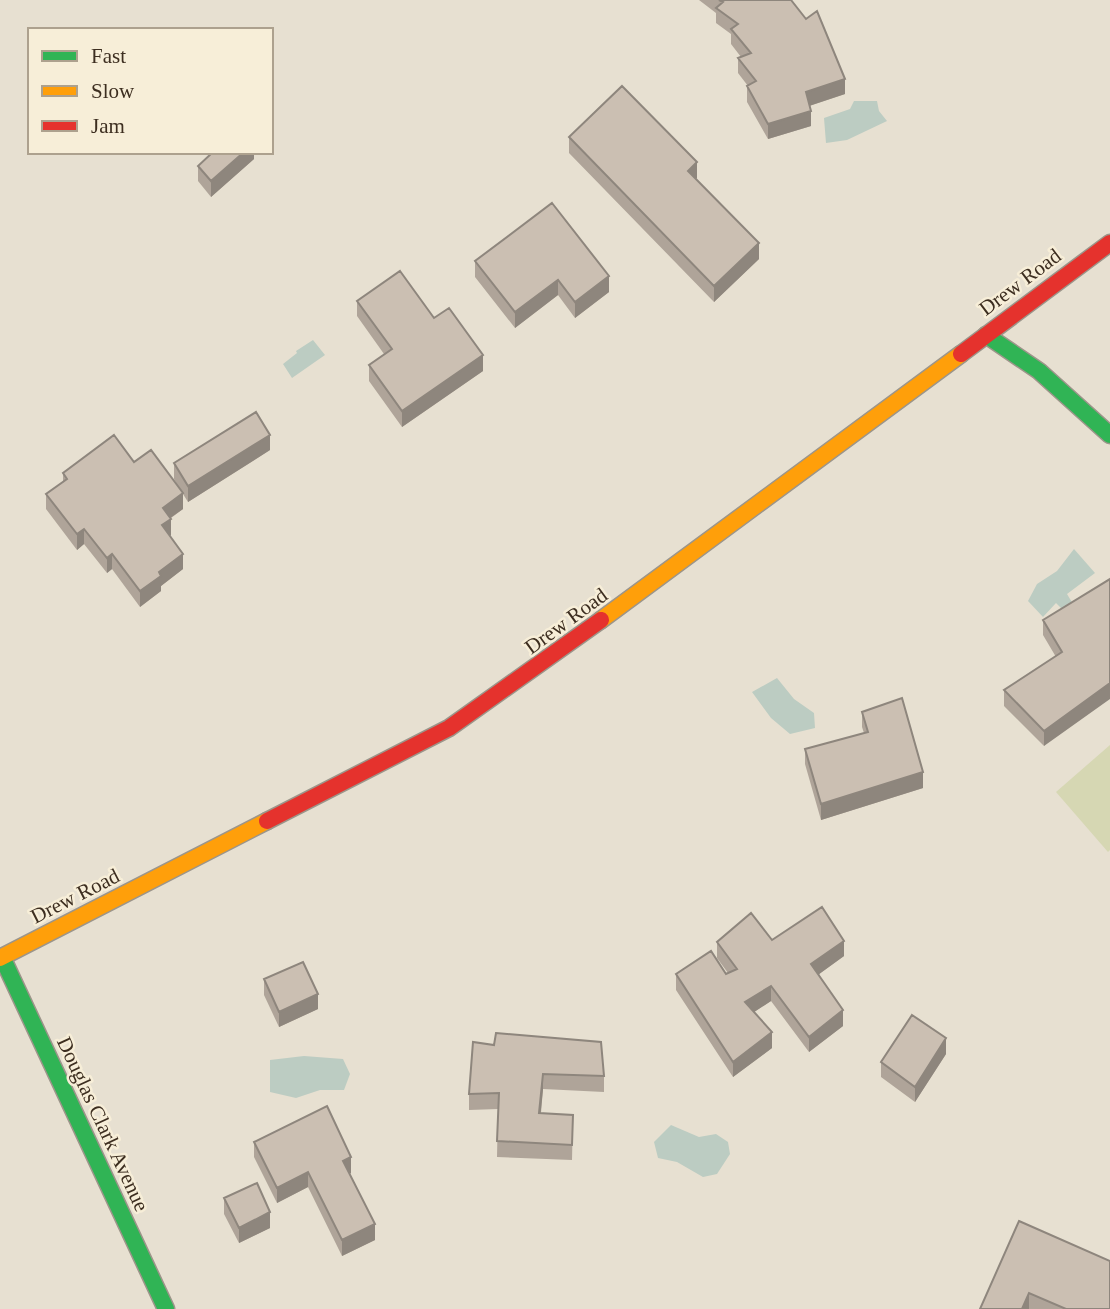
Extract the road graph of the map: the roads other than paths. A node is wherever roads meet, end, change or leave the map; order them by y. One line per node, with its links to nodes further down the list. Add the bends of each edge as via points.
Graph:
1 (1110, 243): 2 (street, Drew Road)
2 (986, 335): 3 (street, via 1040,371); 4 (street, Drew Road, via 544,663 449,728)
3 (1110, 435)
4 (1, 958): 5 (street, Douglas Clark Avenue)
5 (166, 1309)

